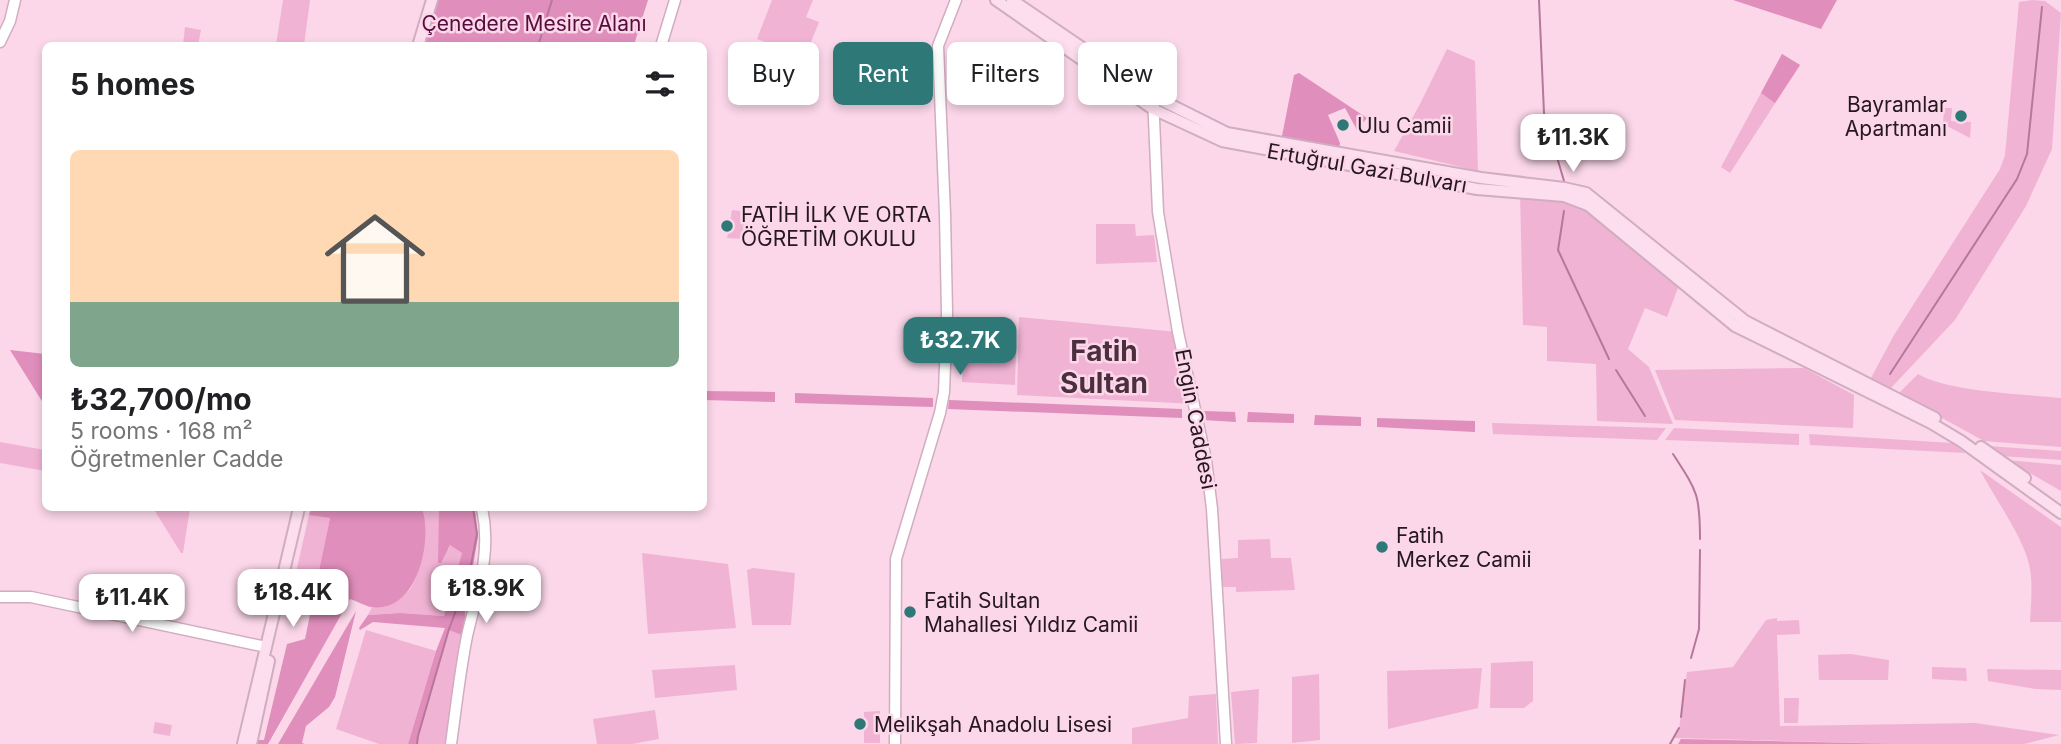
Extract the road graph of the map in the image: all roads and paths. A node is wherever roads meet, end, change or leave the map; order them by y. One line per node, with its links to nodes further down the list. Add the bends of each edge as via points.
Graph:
1 (15, 0): 8 (street)
2 (424, 0): 9 (main road)
3 (432, 0): 10 (main road)
4 (675, 0): 11 (street)
5 (956, 0): 26 (street, via 938,46 947,313 944,392 896,559)
6 (996, 0): 15 (main road, Ertuğrul Gazi Bulvarı)
7 (1012, 0): 12 (main road, Ertuğrul Gazi Bulvarı)
8 (0, 42)
9 (412, 42)
10 (419, 42)
11 (662, 42)
12 (1078, 45)
13 (1153, 105): 15 (street, Engin Caddesi)
14 (1171, 105): 16 (main road, Ertuğrul Gazi Bulvarı, via 1227,133 1586,193 1745,321 1931,415)
15 (1153, 109): 20 (main road, Ertuğrul Gazi Bulvarı, via 1222,141 1477,188 1564,196 1588,205 1735,326 1931,423); 27 (street, Engin Caddesi, via 1158,212 1212,509)
16 (2061, 505)
17 (298, 511): 22 (main road)
18 (304, 511): 24 (main road)
19 (483, 511): 25 (street, via 487,529 482,583 467,636)
20 (2061, 513)
21 (0, 597): 22 (street, via 31,597)
22 (265, 646): 23 (main road)
23 (243, 744)
24 (251, 744)
25 (452, 744)
26 (895, 744)
27 (1226, 744)

